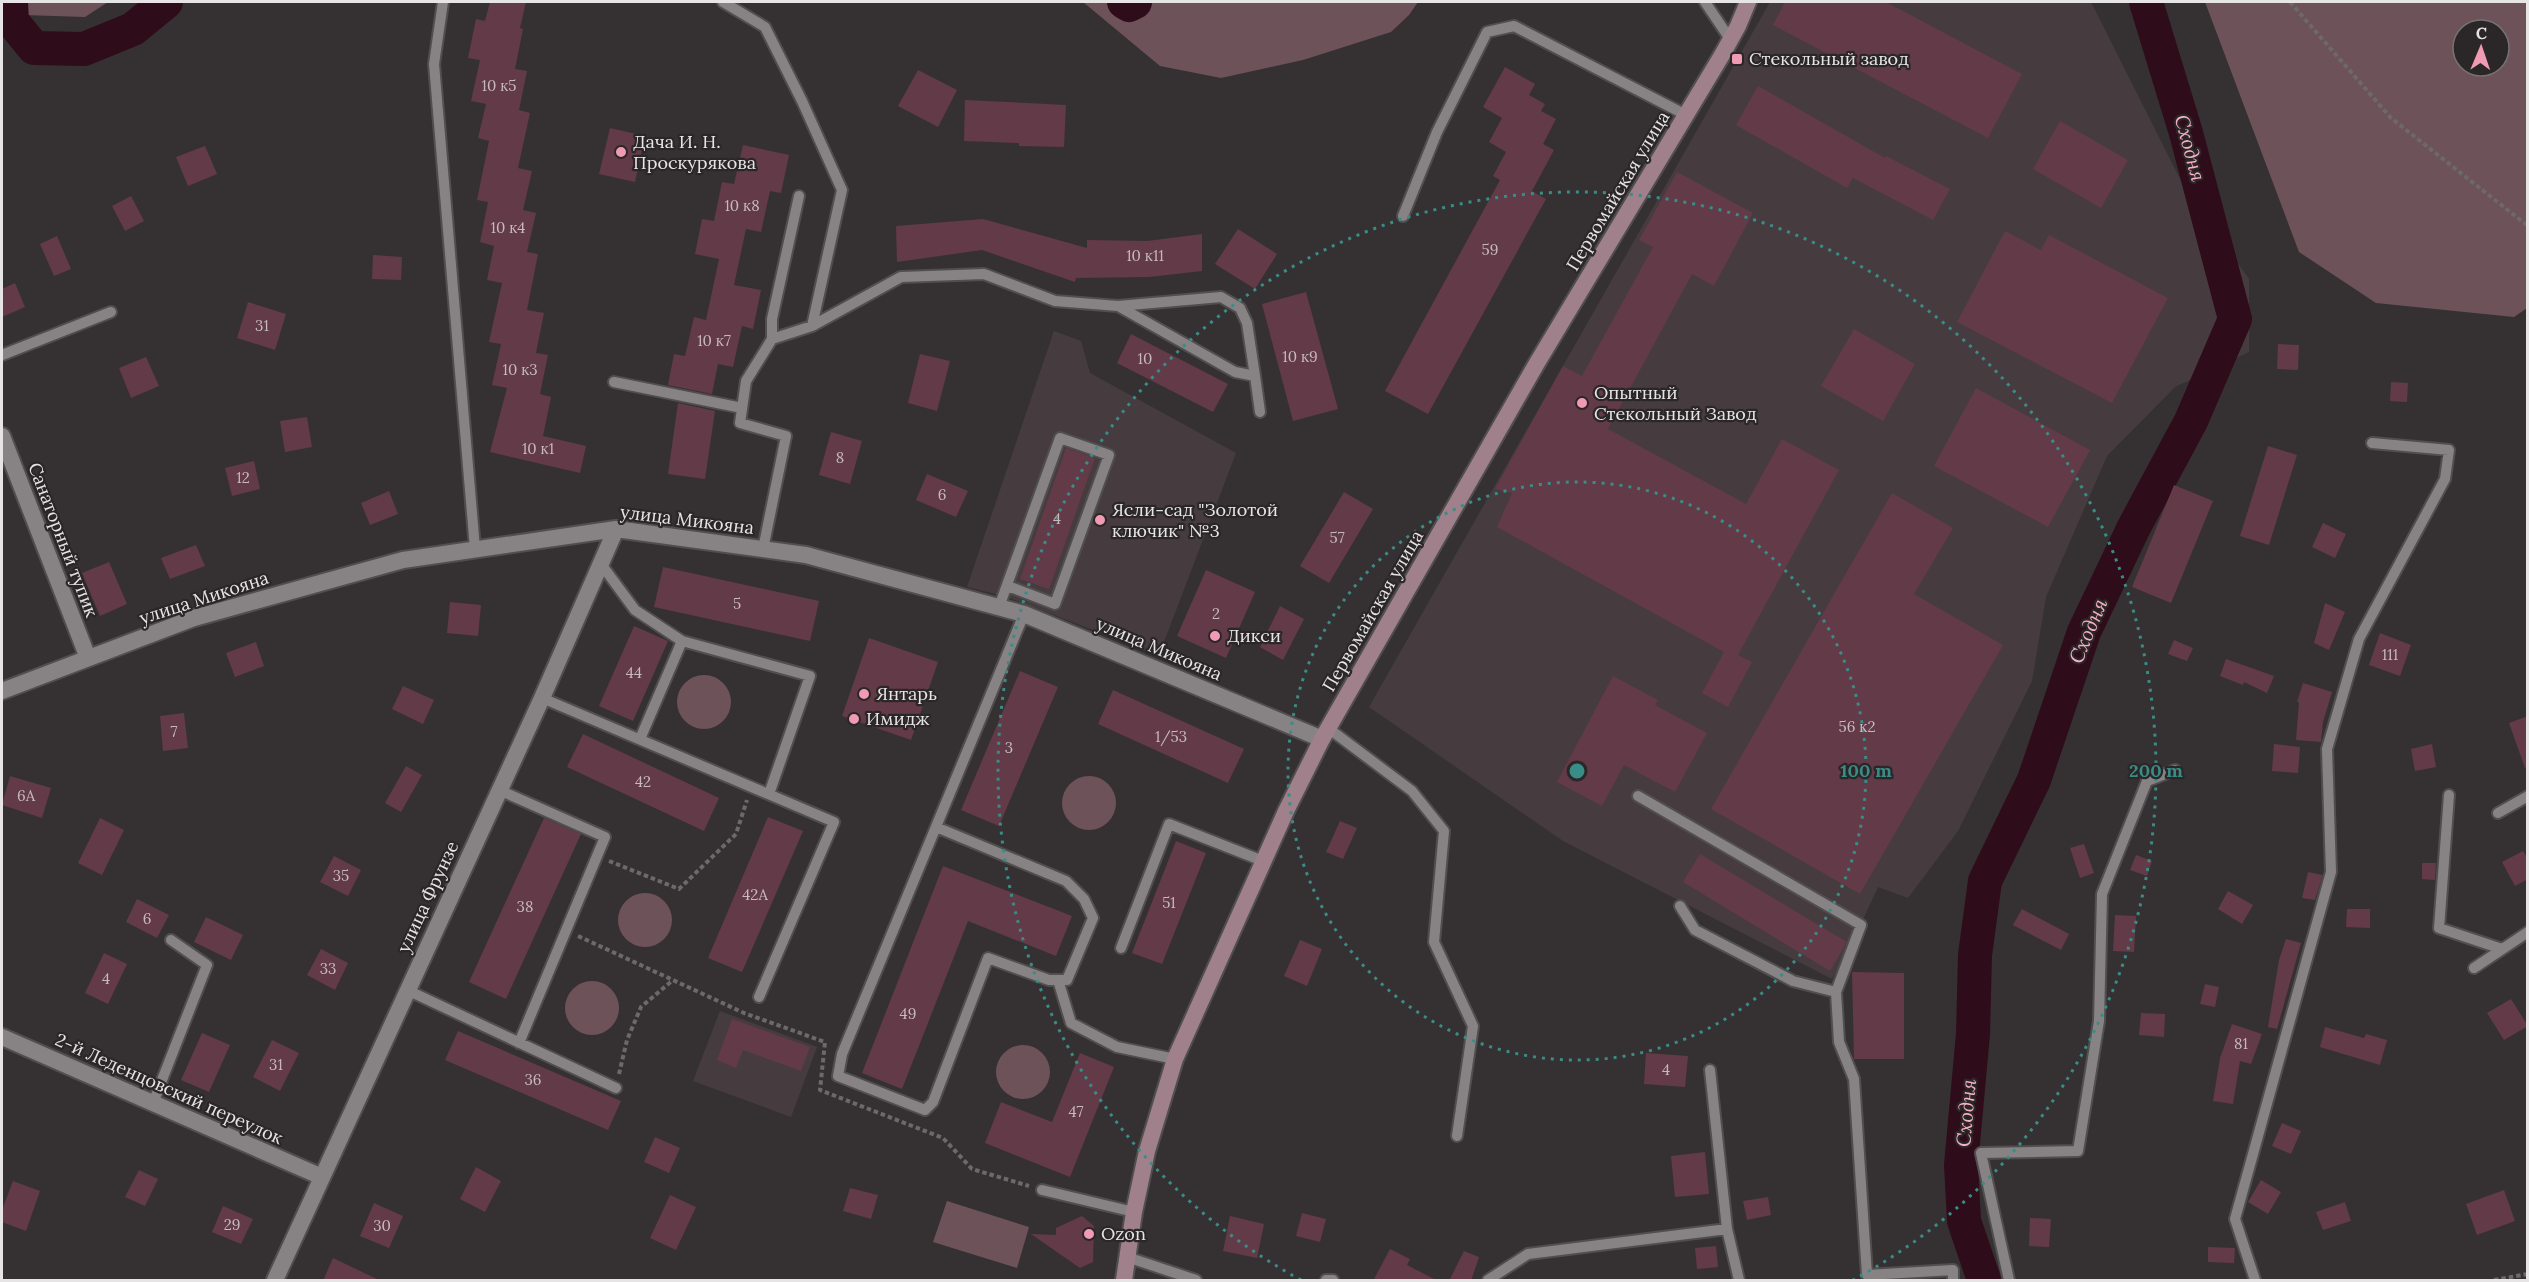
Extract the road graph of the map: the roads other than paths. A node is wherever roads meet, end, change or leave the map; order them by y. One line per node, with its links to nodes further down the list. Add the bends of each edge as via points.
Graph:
1 (443, 2): 21 (lane, via 434,64)
2 (723, 2): 11 (lane, via 765,27 842,190)
3 (1705, 2): 5 (lane)
4 (1748, 2): 5 (main road, Первомайская улица)
5 (1730, 39): 6 (main road, Первомайская улица)
6 (1686, 115): 8 (lane, via 1514,26 1487,32 1437,132); 31 (main road, Первомайская улица, via 1537,363)
7 (799, 196): 12 (lane, via 772,319)
8 (1403, 216)
9 (1118, 306): 11 (lane, via 1055,301 984,274 901,277); 14 (lane, via 1235,372); 14 (lane, via 1221,297 1240,308 1247,323)
10 (111, 312): 13 (lane)
11 (812, 326): 12 (lane)
12 (772, 339): 16 (lane, via 746,381)
13 (2, 355)
14 (1255, 376): 17 (lane)
15 (614, 382): 16 (lane)
16 (742, 408): 22 (lane, via 740,423 786,436)
17 (1260, 412)
18 (2, 436): 28 (street, Санаторный тупик)
19 (2372, 443): 73 (lane, via 2449,450 2445,479 2359,639 2326,748 2331,872 2235,1219)
20 (616, 529): 21 (street, улица Микояна); 22 (street, улица Микояна); 23 (street, улица Фрунзе)
21 (475, 549): 28 (street, улица Микояна, via 403,560 194,618)
22 (763, 549): 25 (street, улица Микояна, via 806,555)
23 (601, 564): 27 (lane, via 635,610); 30 (street, улица Фрунзе)
24 (1008, 586): 24 (lane, via 1060,438 1109,455 1055,604); 25 (lane)
25 (999, 608): 26 (street, улица Микояна)
26 (1024, 614): 31 (street, улица Микояна); 40 (lane)
27 (682, 641): 32 (lane); 35 (lane, via 810,676)
28 (88, 658): 29 (street, улица Микояна)
29 (2, 691)
30 (542, 698): 32 (lane); 34 (street, улица Фрунзе)
31 (1325, 734): 41 (main road, Первомайская улица); 58 (lane, via 1412,791 1444,831 1434,942 1473,1026)
32 (640, 739): 35 (lane)
33 (2175, 770): 72 (lane, via 2147,781 2102,894 2099,1021 2078,1151 1981,1153)
34 (499, 790): 49 (street, улица Фрунзе); 53 (lane, via 605,837)
35 (769, 794): 51 (lane, via 834,822)
36 (2449, 795): 46 (lane, via 2439,928)
37 (1638, 796): 50 (lane, via 1861,925)
38 (2528, 796): 39 (lane)
39 (2498, 813)
40 (936, 827): 48 (lane, via 1066,881 1084,898 1093,918 1067,980); 48 (lane, via 842,1054 838,1076 925,1110 933,1102 988,958)
41 (1263, 861): 45 (lane, via 1169,824); 54 (main road, Первомайская улица)
42 (1680, 906): 50 (lane, via 1695,930 1793,981)
43 (2528, 932): 46 (lane)
44 (171, 940): 57 (lane, via 207,965)
45 (1121, 948)
46 (2502, 949): 47 (lane)
47 (2474, 968)
48 (1058, 980): 54 (lane, via 1071,1023 1117,1047)
49 (407, 990): 53 (lane); 59 (street, улица Фрунзе)
50 (1836, 992): 71 (lane, via 1839,1042 1854,1079 1867,1275 1953,1270)
51 (759, 997)
52 (2, 1036): 57 (street, 2-й Леденцовский переулок)
53 (519, 1043): 56 (lane)
54 (1175, 1059): 61 (main road, Первомайская улица, via 1147,1151)
55 (1710, 1070): 62 (lane)
56 (616, 1088)
57 (153, 1103): 59 (street, 2-й Леденцовский переулок)
58 (1457, 1136)
59 (322, 1177): 64 (street, улица Фрунзе)
60 (1042, 1190): 61 (lane)
61 (1134, 1212): 63 (main road, Первомайская улица)
62 (1727, 1228): 69 (lane, via 1528,1254); 70 (lane)
63 (1127, 1257): 65 (main road, Первомайская улица); 66 (lane)
64 (275, 1281)
65 (1124, 1281)
66 (1196, 1281)
67 (1326, 1281): 68 (lane)
68 (1333, 1281)
69 (1488, 1281)
70 (1739, 1281)
71 (1953, 1281)
72 (2009, 1281)
73 (2255, 1281)

